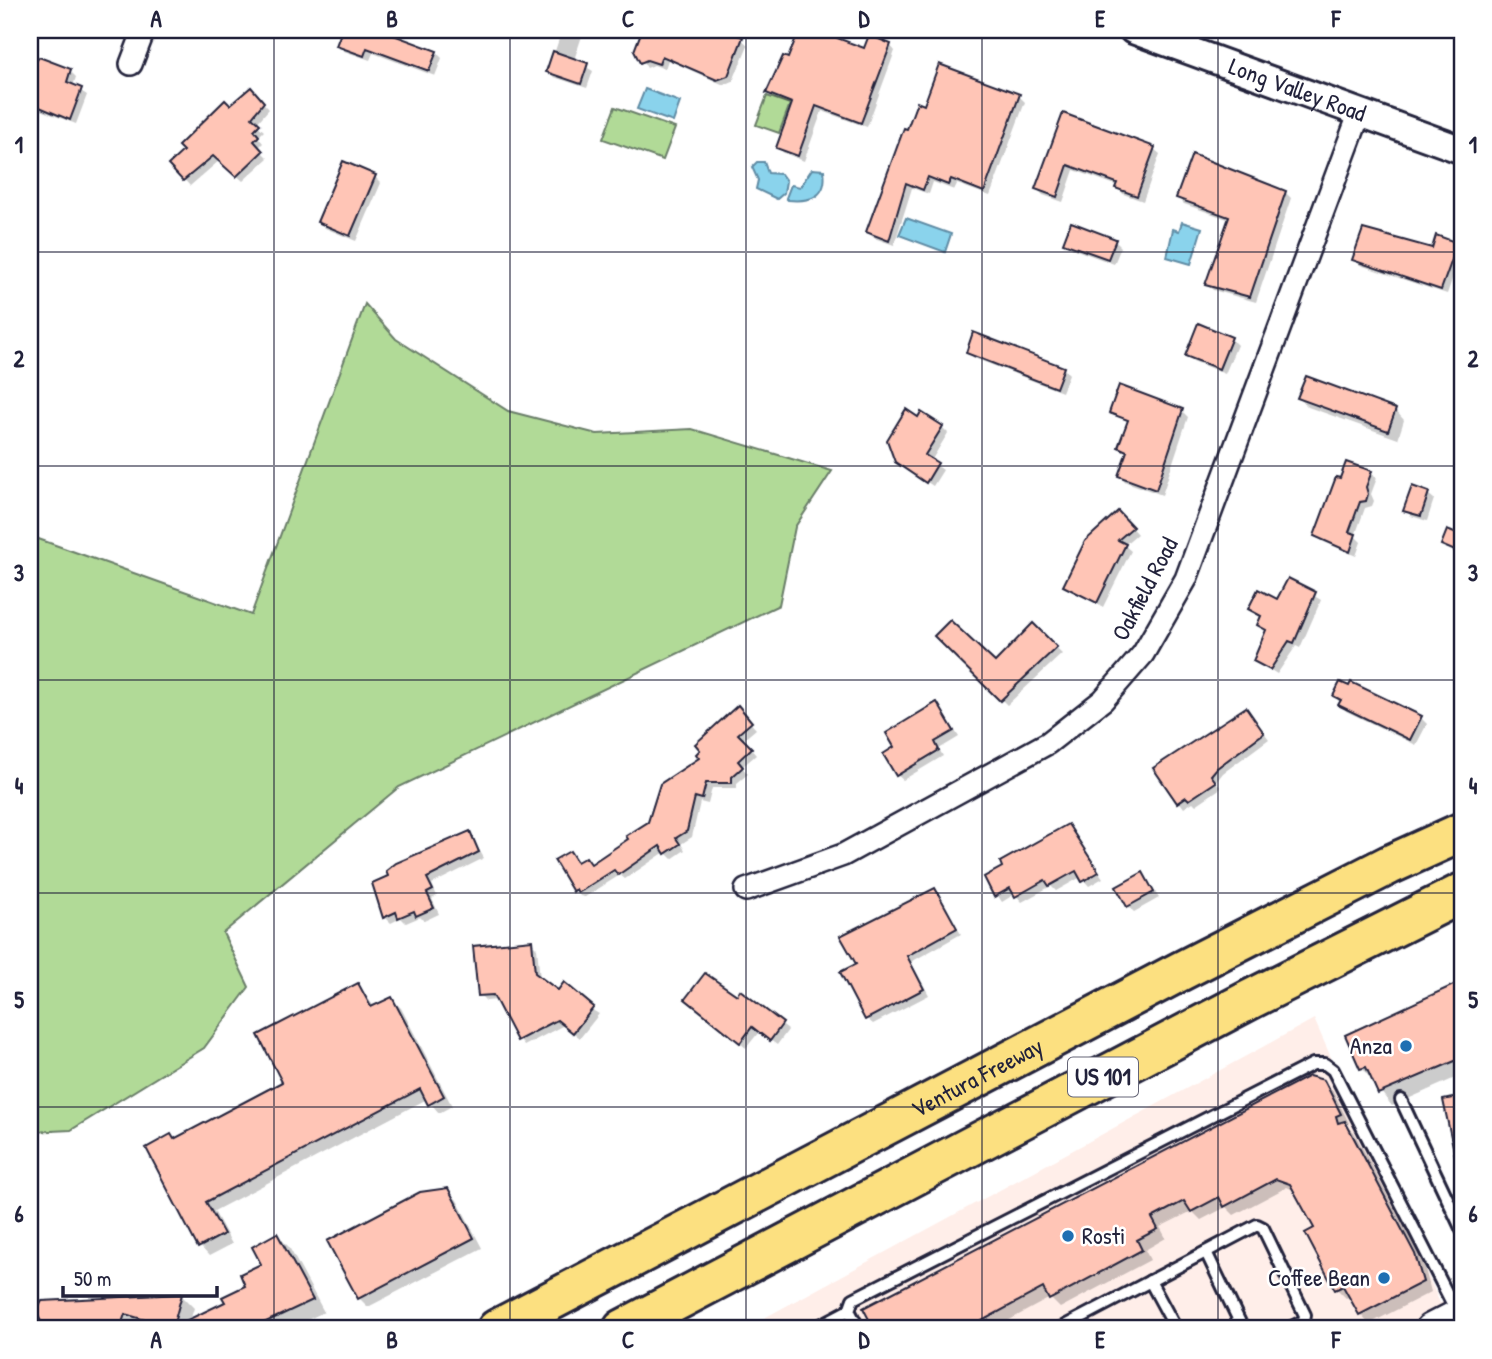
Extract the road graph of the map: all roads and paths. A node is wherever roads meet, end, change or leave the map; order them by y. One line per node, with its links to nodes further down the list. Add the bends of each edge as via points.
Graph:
1 (144, 30): 3 (street)
2 (1133, 30): 4 (street, Long Valley Road)
3 (131, 64)
4 (1360, 112): 5 (street, Long Valley Road); 7 (street, Oakfield Road, via 1186,579 1143,654 1103,700 1048,743 843,855)
5 (1462, 150)
6 (1462, 832): 15 (highway, Ventura Freeway / US 101, via 1218,953)
7 (746, 890)
8 (1462, 893): 16 (highway, US 101)
9 (1401, 1100): 10 (lane)
10 (1462, 1230)
11 (1206, 1252): 12 (lane); 21 (lane); 22 (lane, via 1256,1225 1263,1228 1305,1315 1304,1321)
12 (1150, 1281): 19 (lane); 20 (lane)
13 (849, 1310): 14 (lane, via 853,1299 1314,1063 1325,1063 1334,1070); 17 (lane); 18 (lane)
14 (1460, 1314): 23 (main road)
15 (497, 1329)
16 (623, 1329)
17 (813, 1329)
18 (859, 1329)
19 (1059, 1329)
20 (1176, 1329)
21 (1243, 1329)
22 (1288, 1329)
23 (1431, 1329)

